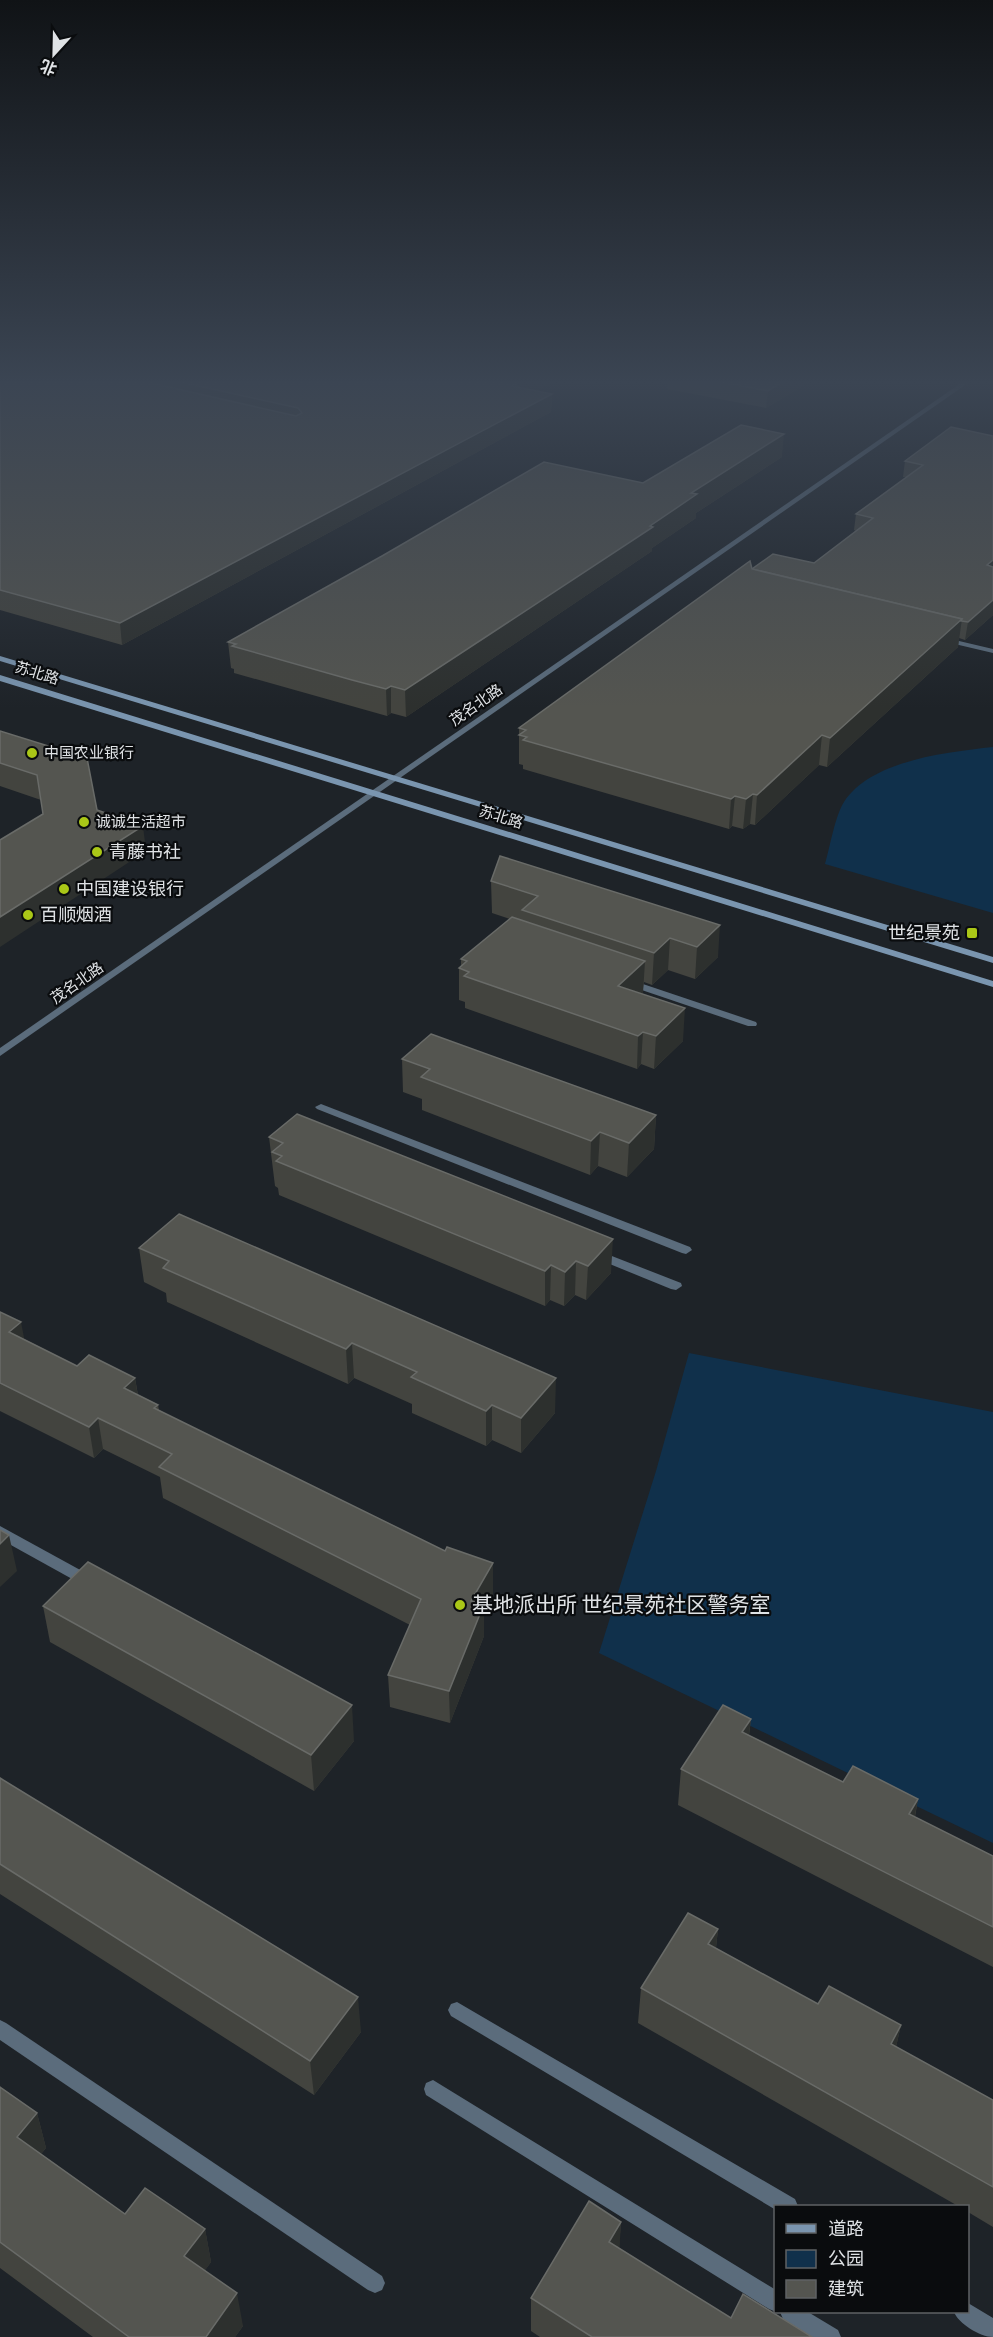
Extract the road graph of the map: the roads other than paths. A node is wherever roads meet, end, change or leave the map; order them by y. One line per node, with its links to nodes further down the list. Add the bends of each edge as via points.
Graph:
1 (811, 490): 6 (street, 茂名北路)
2 (936, 637): 3 (street)
3 (993, 651)
4 (0, 658): 6 (main road, 苏北路)
5 (0, 678): 7 (main road, 苏北路)
6 (395, 778): 7 (street, 茂名北路); 8 (main road, 苏北路)
7 (373, 793): 10 (main road, 苏北路); 12 (street, 茂名北路)
8 (993, 960)
9 (617, 978): 11 (street)
10 (993, 984)
11 (752, 1023)
12 (0, 1053)
13 (321, 1107): 14 (street)
14 (686, 1250)
15 (588, 1251): 16 (street)
16 (676, 1286)
17 (0, 1532): 18 (street)
18 (100, 1587)
19 (457, 2010): 22 (street)
20 (0, 2029): 23 (street)
21 (434, 2089): 24 (street)
22 (786, 2205)
23 (375, 2283)
24 (774, 2301)
25 (792, 2313): 28 (street)
26 (966, 2313): 27 (street)
27 (993, 2329)
28 (831, 2337)

